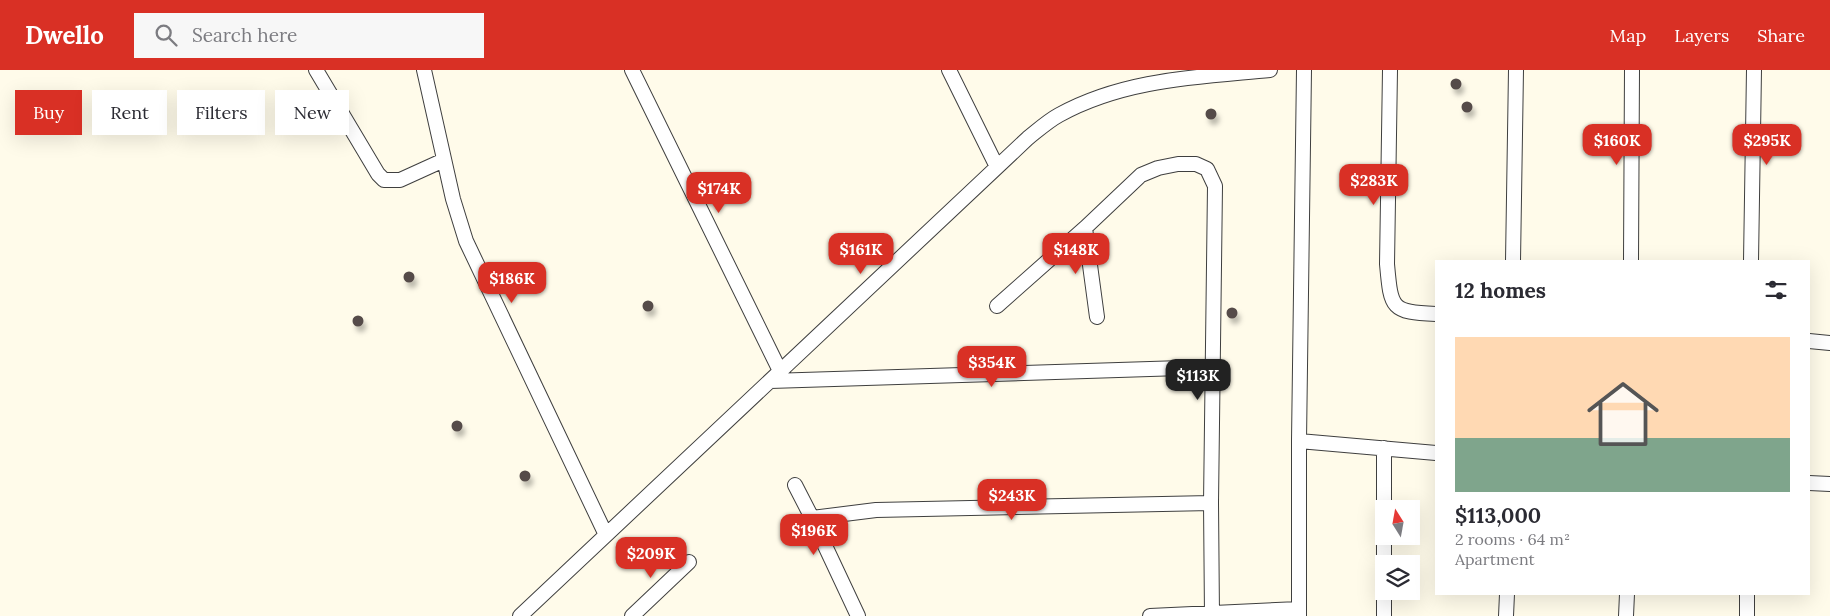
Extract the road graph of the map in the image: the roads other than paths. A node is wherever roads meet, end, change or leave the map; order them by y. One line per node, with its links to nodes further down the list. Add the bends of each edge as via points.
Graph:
1 (316, 70): 12 (street, via 384,180 400,180)
2 (424, 70): 12 (street)
3 (632, 70): 24 (street)
4 (949, 70): 13 (street)
5 (1270, 70): 11 (street)
6 (1304, 70): 25 (street)
7 (1390, 70): 19 (street, via 1389,290 1399,309)
8 (1516, 70): 15 (street)
9 (1632, 70): 16 (street)
10 (1754, 70): 17 (street)
11 (1159, 76): 13 (street, via 1084,102 1057,116)
12 (444, 160): 34 (street, via 466,241)
13 (997, 168): 24 (street)
14 (1084, 228): 18 (street); 20 (street); 23 (street, via 1141,175 1178,164 1196,164 1207,169 1215,186)
15 (1514, 260)
16 (1631, 260)
17 (1751, 260)
18 (997, 306)
19 (1435, 314)
20 (1097, 317)
21 (1810, 341): 22 (street)
22 (1830, 343)
23 (1213, 367): 24 (street); 32 (street)
24 (775, 376): 34 (street)
25 (1299, 441): 26 (street); 40 (street)
26 (1384, 448): 27 (street); 31 (street)
27 (1435, 453)
28 (1810, 483): 29 (street)
29 (1830, 484)
30 (795, 485): 33 (street)
31 (1384, 500)
32 (1211, 503): 33 (street, via 876,510); 41 (street)
33 (812, 518): 44 (street)
34 (606, 535): 42 (street)
35 (689, 562): 43 (street)
36 (1507, 595): 47 (street)
37 (1626, 595): 48 (street)
38 (1747, 595): 49 (street)
39 (1384, 600): 46 (street)
40 (1299, 613): 41 (street)
41 (1212, 615): 45 (street)
42 (520, 616)
43 (632, 616)
44 (858, 616)
45 (1150, 616)
46 (1384, 616)
47 (1506, 616)
48 (1626, 616)
49 (1747, 616)

